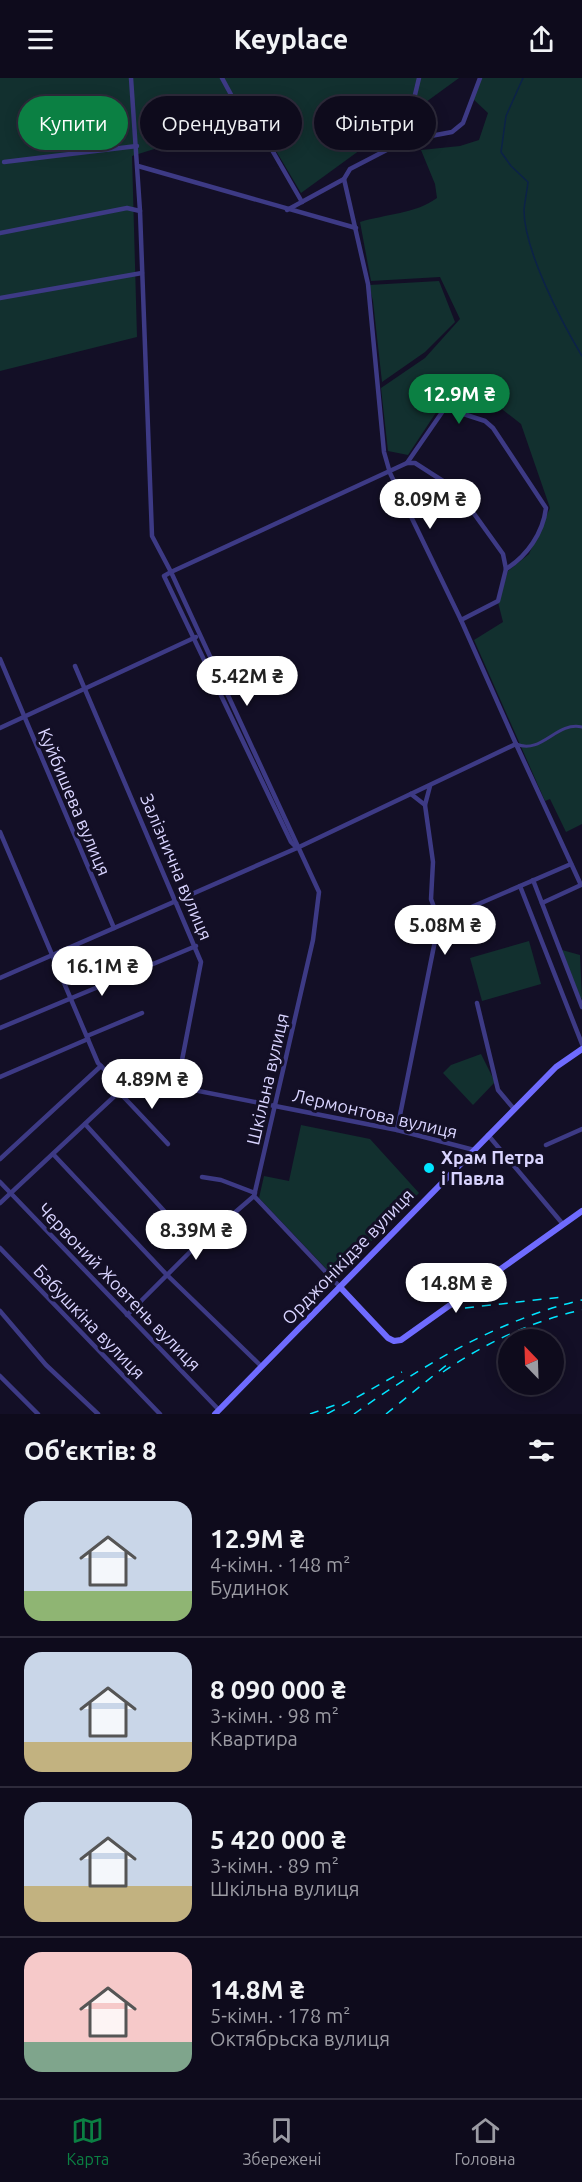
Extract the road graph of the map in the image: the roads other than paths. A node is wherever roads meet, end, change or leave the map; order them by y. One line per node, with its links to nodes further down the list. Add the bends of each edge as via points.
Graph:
1 (131, 78): 7 (street, Шкільна вулиця)
2 (222, 78): 12 (street, via 241,113 253,117)
3 (419, 78): 5 (street)
4 (480, 78): 6 (street, via 463,123 452,132)
5 (415, 96)
6 (436, 135)
7 (137, 146): 9 (street); 10 (street, Шкільна вулиця)
8 (387, 150): 11 (street, via 350,169)
9 (4, 162)
10 (138, 166): 13 (street); 14 (street, Шкільна вулиця)
11 (344, 178): 12 (street); 15 (street)
12 (302, 202): 13 (street)
13 (287, 210): 15 (street)
14 (140, 211): 16 (street, via 126,208); 17 (street, Шкільна вулиця)
15 (356, 228): 20 (street, via 368,284 384,452)
16 (0, 233)
17 (142, 273): 18 (street); 22 (street, Шкільна вулиця, via 150,524)
18 (0, 298)
19 (407, 463): 20 (street); 21 (street, via 415,463 457,490 502,554); 21 (street, via 445,408 485,421 493,428 546,508 533,543 522,558)
20 (390, 473): 22 (street); 23 (street)
21 (506, 569): 23 (street, via 498,601)
22 (171, 572): 24 (street, Шкільна вулиця); 25 (street, Шкільна вулиця, via 164,576)
23 (461, 620): 32 (street)
24 (201, 635): 25 (street); 37 (street, Шкільна вулиця, via 298,842)
25 (194, 638): 28 (street); 37 (street, Шкільна вулиця)
26 (0, 659): 29 (street, Куйбишева вулиця)
27 (75, 666): 28 (street, Залізнична вулиця)
28 (85, 689): 29 (street); 42 (street, Залізнична вулиця)
29 (24, 717): 31 (street); 45 (street, Куйбишева вулиця)
30 (582, 727): 32 (street, via 565,728 533,747)
31 (0, 728)
32 (516, 744): 33 (street); 38 (street)
33 (430, 786): 34 (street); 35 (street)
34 (411, 794): 35 (street); 37 (street)
35 (425, 805): 44 (street, via 433,862 431,899)
36 (0, 832): 47 (street)
37 (297, 848): 42 (street); 62 (street, Шкільна вулиця, via 319,892 313,940)
38 (571, 864): 39 (street); 40 (street)
39 (533, 880): 41 (street); 43 (street)
40 (582, 884): 43 (street)
41 (520, 886): 44 (street); 55 (street)
42 (176, 901): 45 (street); 46 (street, Залізнична вулиця)
43 (542, 903): 51 (street)
44 (439, 921): 66 (street)
45 (114, 928): 47 (street)
46 (196, 946): 49 (street); 60 (street, Залізнична вулиця, via 201,962)
47 (52, 955): 48 (street); 49 (street)
48 (0, 978)
49 (70, 998): 53 (street); 54 (street)
50 (477, 1003): 63 (street, via 498,1090)
51 (582, 1007)
52 (142, 1013): 54 (street)
53 (0, 1028)
54 (87, 1037): 57 (street); 58 (street)
55 (582, 1044)
56 (582, 1049): 63 (main road, Орджонікідзе вулиця, via 556,1067)
57 (100, 1064): 59 (street, Лермонтова вулиця, via 117,1075); 72 (street)
58 (0, 1077)
59 (134, 1077): 60 (street, Лермонтова вулиця); 61 (street)
60 (177, 1086): 62 (street, Лермонтова вулиця)
61 (119, 1092): 64 (street); 68 (street)
62 (277, 1106): 66 (street, Лермонтова вулиця); 76 (street, Шкільна вулиця)
63 (514, 1109): 67 (main road, Орджонікідзе вулиця)
64 (85, 1124): 71 (street); 80 (street)
65 (582, 1129): 69 (street)
66 (396, 1130): 70 (street, Лермонтова вулиця)
67 (488, 1135): 70 (main road, Орджонікідзе вулиця); 79 (street)
68 (168, 1144)
69 (546, 1145)
70 (474, 1150): 83 (main road, Орджонікідзе вулиця)
71 (53, 1154): 75 (street); 82 (street)
72 (0, 1160)
73 (202, 1177): 76 (street, via 221,1180)
74 (0, 1182): 75 (street, Червоний Жовтень вулиця)
75 (11, 1193): 77 (street); 85 (street, Червоний Жовтень вулиця)
76 (255, 1195): 80 (street); 83 (street)
77 (0, 1203)
78 (582, 1211): 79 (main road)
79 (562, 1223): 83 (main road, via 401,1340 388,1338)
80 (196, 1246): 82 (street)
81 (0, 1248): 91 (street, Бабушкіна вулиця)
82 (166, 1274): 85 (street); 86 (street)
83 (340, 1287): 86 (main road, Орджонікідзе вулиця)
84 (0, 1311): 90 (street, via 46,1365)
85 (127, 1314): 88 (street, Червоний Жовтень вулиця)
86 (261, 1366): 88 (main road, Орджонікідзе вулиця)
87 (0, 1376): 89 (street)
88 (217, 1412)
89 (38, 1414)
90 (98, 1414)
91 (160, 1414)

